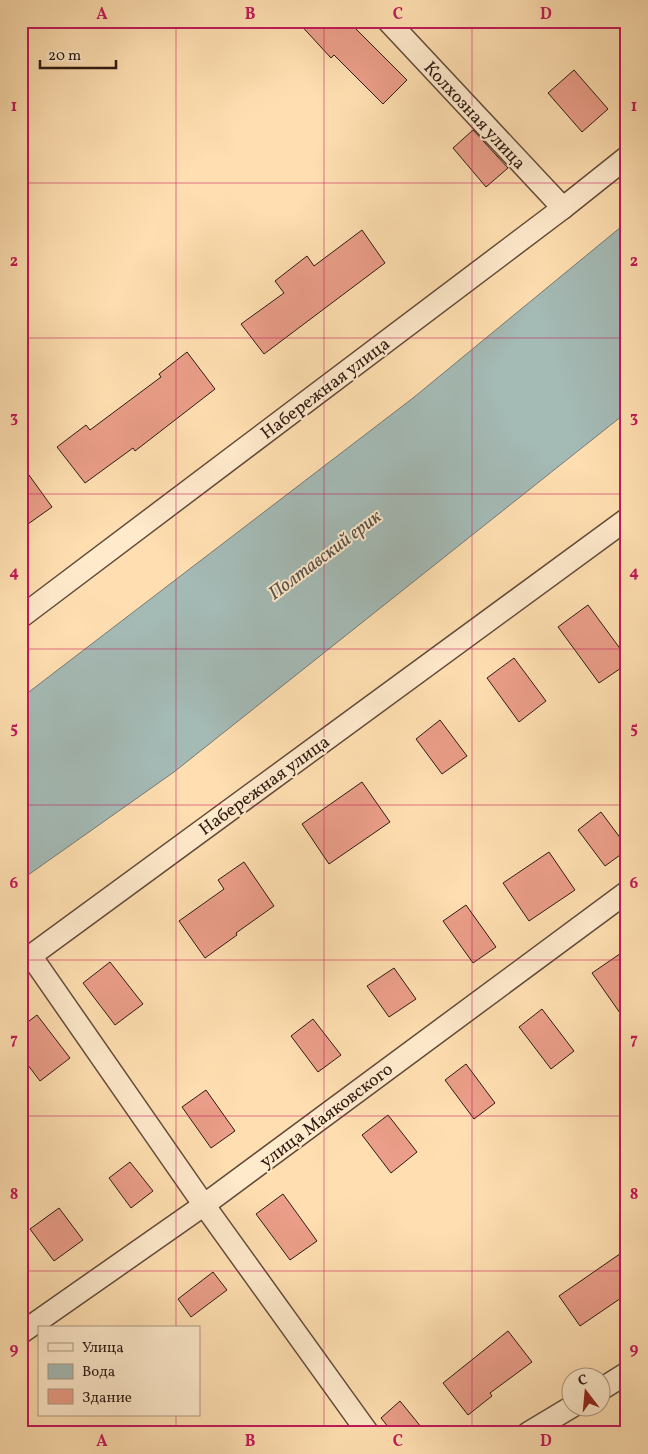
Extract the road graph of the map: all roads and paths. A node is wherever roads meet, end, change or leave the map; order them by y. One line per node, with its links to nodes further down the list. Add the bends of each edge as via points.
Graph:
1 (388, 21): 3 (street, Колхозная улица)
2 (627, 157): 3 (street, Набережная улица)
3 (563, 208): 5 (street, Набережная улица)
4 (627, 519): 7 (street, Набережная улица)
5 (21, 617)
6 (627, 892): 8 (street, улица Маяковского)
7 (26, 959): 8 (street)
8 (204, 1205): 9 (street, улица Маяковского); 13 (street)
9 (21, 1333)
10 (627, 1373): 11 (street)
11 (610, 1384)
12 (560, 1413): 14 (street)
13 (368, 1433)
14 (528, 1433)

